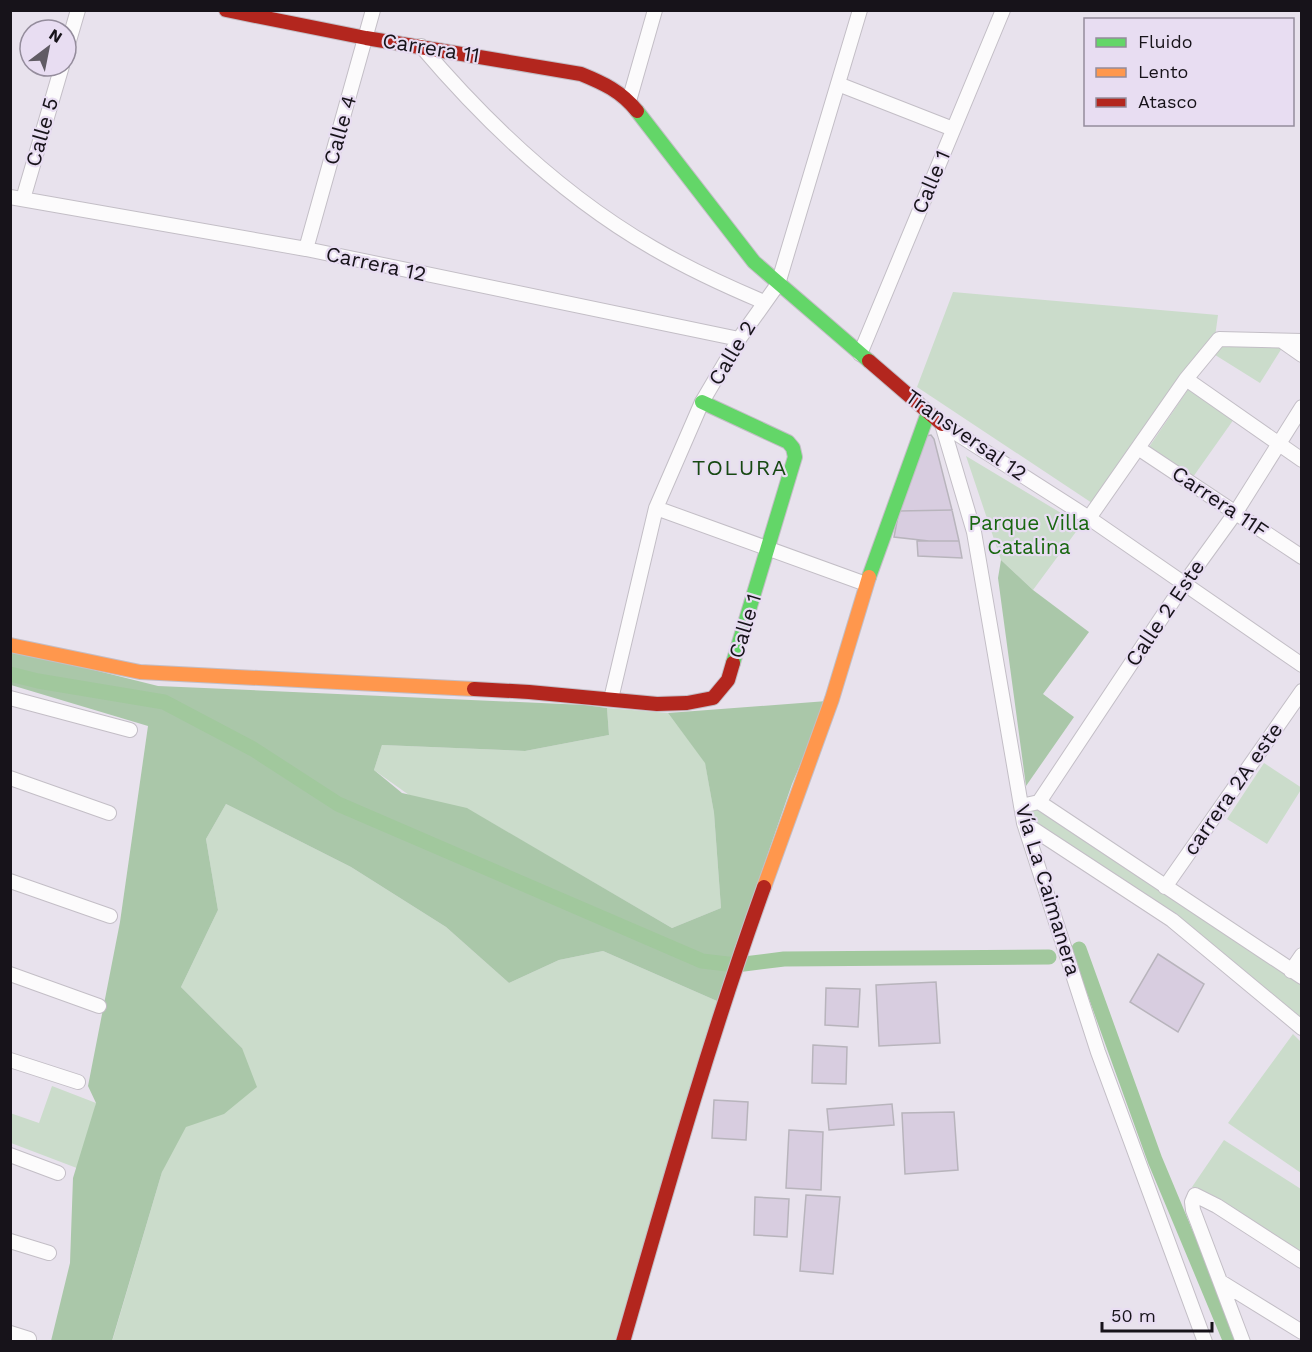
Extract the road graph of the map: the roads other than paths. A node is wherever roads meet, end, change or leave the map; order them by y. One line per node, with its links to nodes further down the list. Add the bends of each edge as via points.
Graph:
1 (226, 10): 6 (street, Carrera 11)
2 (373, 10): 6 (street, Calle 4)
3 (655, 10): 10 (street)
4 (860, 10): 9 (street, Calle 2)
5 (1003, 10): 11 (street, Calle 1)
6 (366, 38): 7 (street, Carrera 11); 13 (street, Calle 4)
7 (421, 46): 10 (street, Carrera 11, via 581,74 609,85); 15 (street, via 504,137 592,209 653,248)
8 (58, 78): 12 (street, Calle 5)
9 (838, 84): 11 (street); 14 (street, Calle 2)
10 (629, 101): 14 (street, Transversal 12, via 754,262)
11 (953, 129): 19 (street, Calle 1)
12 (17, 198): 13 (street, Carrera 12)
13 (306, 249): 16 (street, Carrera 12)
14 (778, 284): 15 (street, Calle 2); 19 (street, Transversal 12)
15 (764, 302): 16 (street, Calle 2)
16 (739, 339): 22 (street, Calle 2)
17 (1282, 340): 18 (street); 20 (street); 21 (street, via 1221,339)
18 (1302, 341)
19 (860, 354): 24 (street, Transversal 12)
20 (1302, 355)
21 (1186, 379): 26 (street); 27 (street)
22 (702, 402): 29 (street, Calle 2); 32 (street, Calle 1, via 788,442 793,448 795,457)
23 (1302, 407): 26 (street, Calle 2 Este)
24 (928, 413): 25 (street, Transversal 12); 34 (street)
25 (942, 424): 31 (street, Transversal 12); 44 (street, Vía La Caimanera, via 974,532)
26 (1279, 445): 28 (street); 30 (street, Calle 2 Este)
27 (1138, 448): 30 (street, Carrera 11F); 31 (street)
28 (1302, 460)
29 (656, 508): 32 (street); 40 (street, Calle 2)
30 (1236, 513): 33 (street, Carrera 11F); 35 (street, Calle 2 Este)
31 (1089, 518): 35 (street, Transversal 12)
32 (768, 549): 34 (street); 40 (street, Calle 1, via 728,680 713,698 657,704)
33 (1302, 557)
34 (866, 584): 66 (street, via 832,699 736,965)
35 (1184, 584): 37 (street, Transversal 12); 43 (street, Calle 2 Este)
36 (10, 645): 40 (street, via 140,672)
37 (1302, 665)
38 (1302, 691): 48 (street, carrera 2A este)
39 (11, 698): 41 (street)
40 (611, 699)
41 (130, 730)
42 (10, 778): 45 (street)
43 (1039, 802): 44 (street); 48 (street)
44 (1021, 806): 46 (street, Vía La Caimanera)
45 (109, 813)
46 (1024, 823): 54 (street, via 1172,920); 67 (street, Vía La Caimanera, via 1098,1052)
47 (10, 881): 49 (street)
48 (1165, 887): 52 (street)
49 (110, 916)
50 (1302, 955): 52 (street)
51 (10, 974): 53 (street)
52 (1296, 974)
53 (99, 1006)
54 (1302, 1028)
55 (10, 1060): 56 (street)
56 (78, 1082)
57 (10, 1155): 58 (street)
58 (58, 1173)
59 (10, 1241): 60 (street)
60 (49, 1253)
61 (1302, 1261): 62 (street, via 1195,1195 1193,1210)
62 (1221, 1282): 63 (street); 68 (street)
63 (1302, 1332)
64 (10, 1333): 65 (street)
65 (29, 1339)
66 (623, 1341)
67 (1205, 1341)
68 (1243, 1341)

